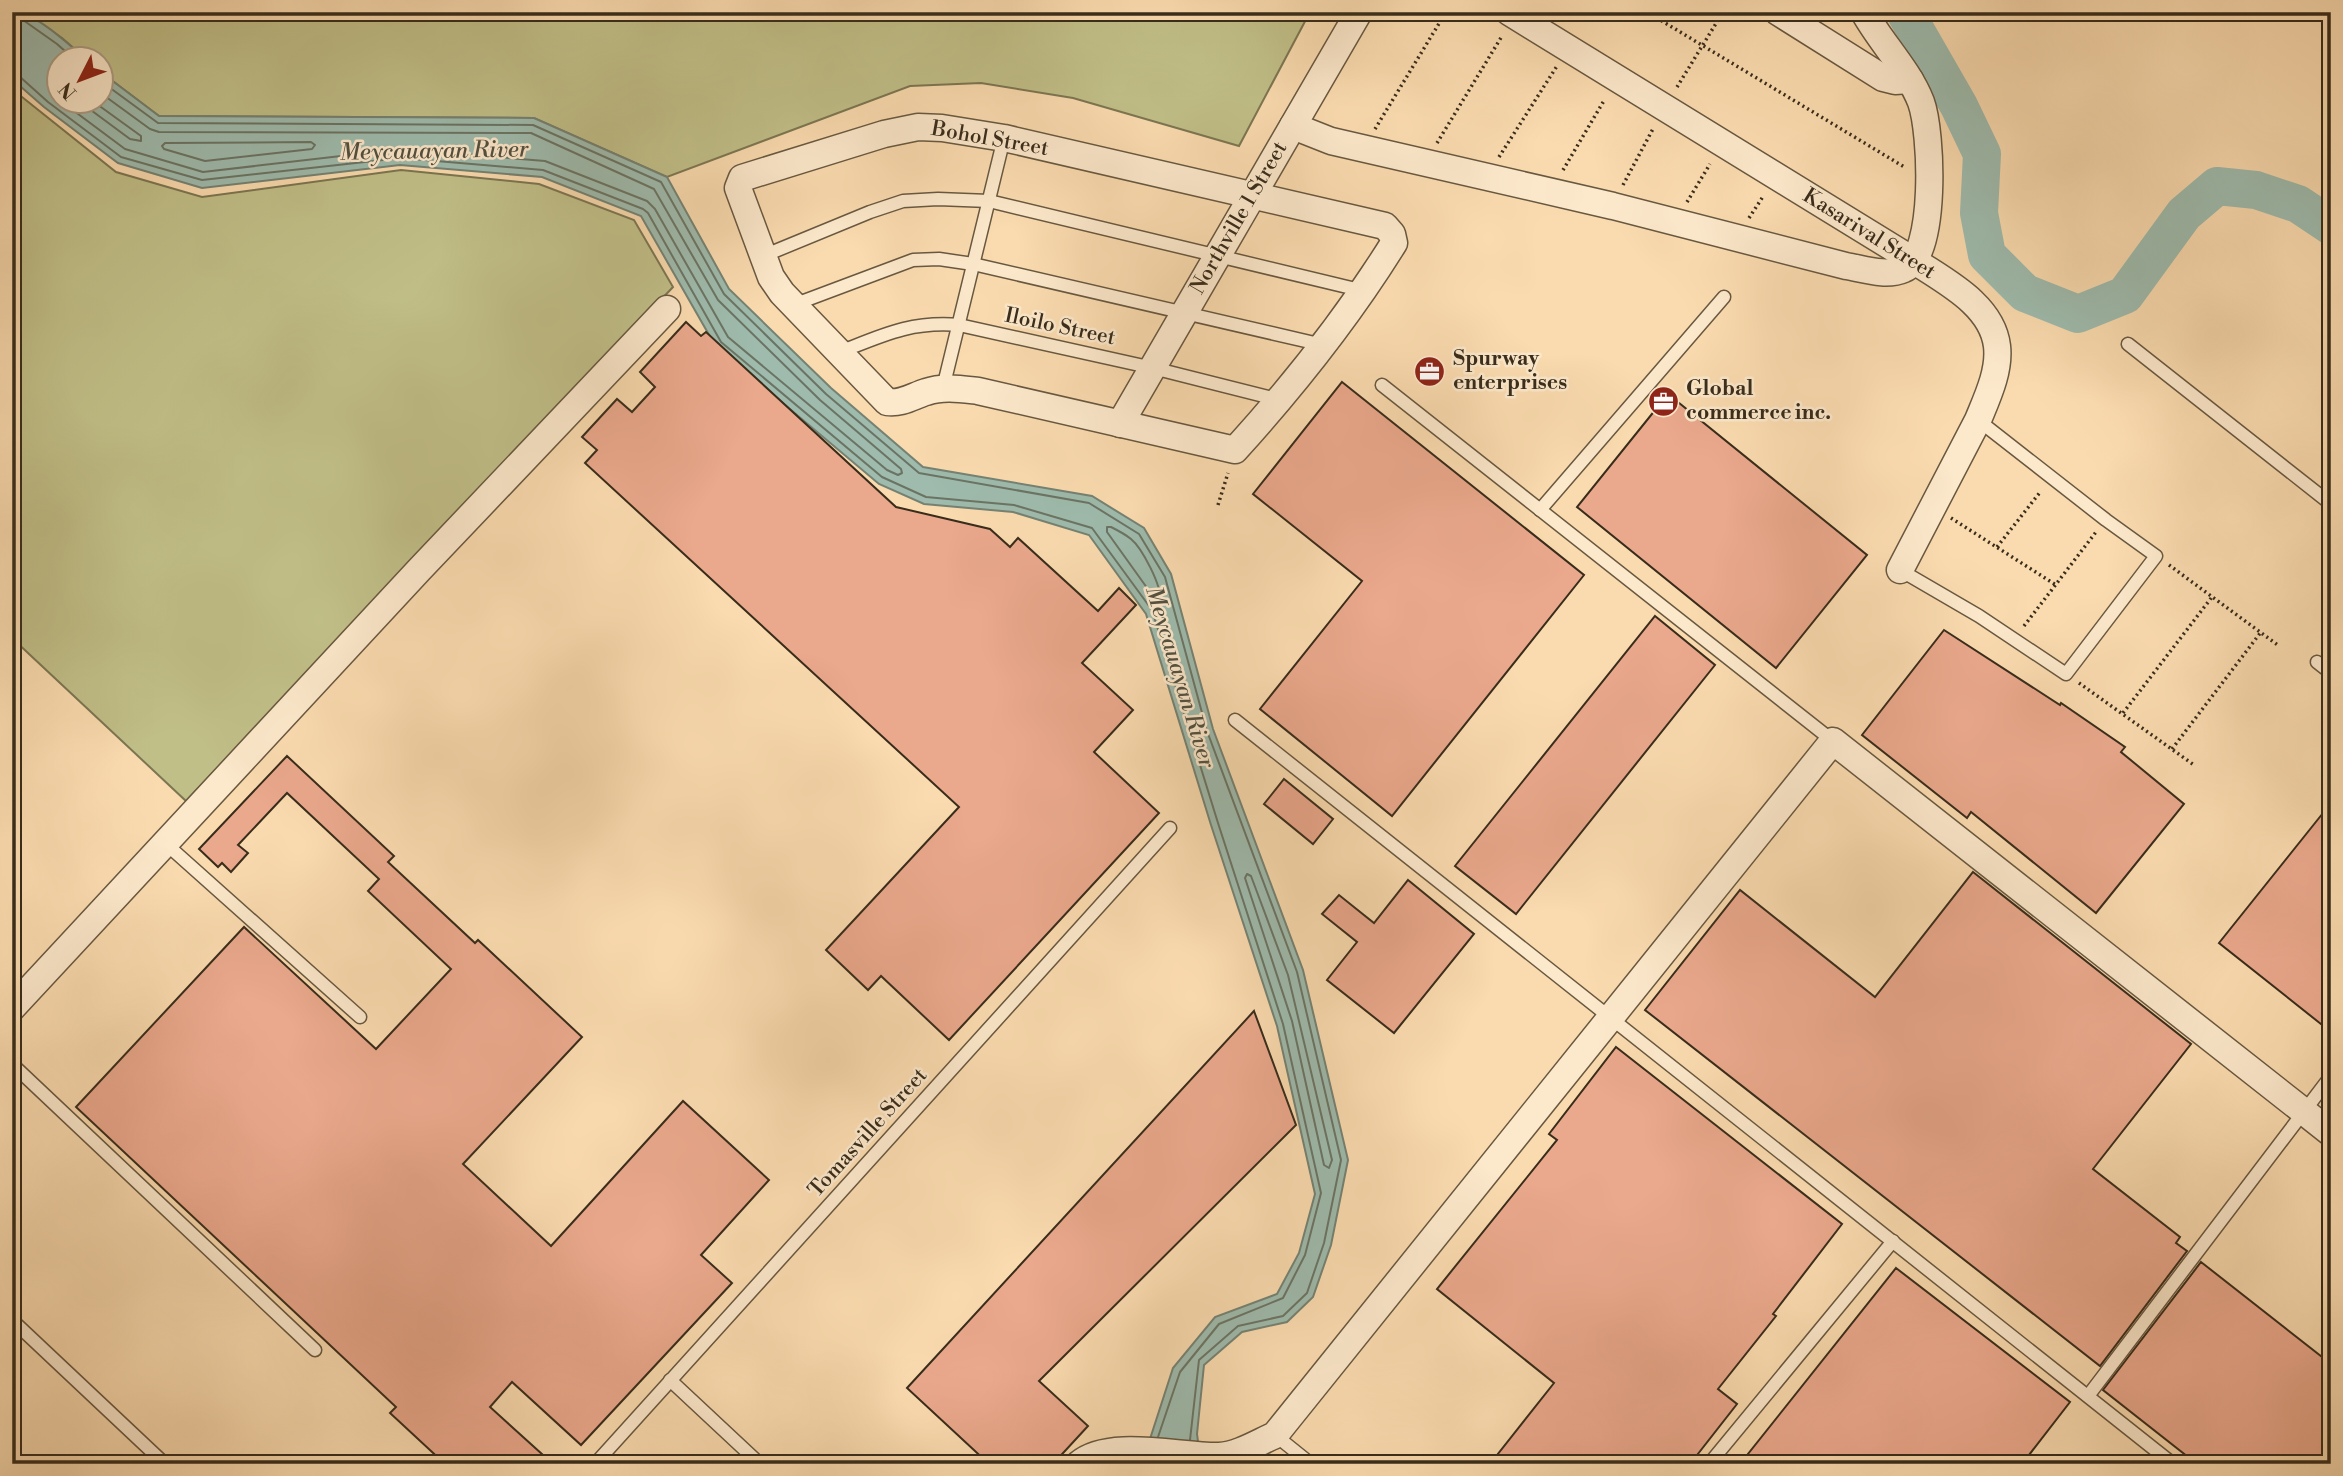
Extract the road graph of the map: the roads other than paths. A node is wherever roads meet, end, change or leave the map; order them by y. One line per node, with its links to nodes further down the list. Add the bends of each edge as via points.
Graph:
1 (1359, 12): 6 (street, Northville 1 Street)
2 (1778, 12): 5 (street, via 1883,78)
3 (1864, 12): 5 (street)
4 (1512, 14): 12 (street, Kasarival Street)
5 (1910, 80): 12 (street, via 1928,130 1926,227)
6 (1293, 126): 8 (street, Northville 1 Street); 12 (street, via 1331,141 1874,272 1905,269)
7 (1004, 138): 8 (street, Bohol Street); 9 (lane); 11 (street, Bohol Street, via 942,128 906,129 742,178 738,188)
8 (1252, 196): 10 (street, Northville 1 Street); 14 (street, Bohol Street, via 1385,226 1394,243)
9 (989, 201): 10 (lane); 11 (lane, via 903,201); 13 (lane)
10 (1218, 254): 14 (lane); 18 (street, Northville 1 Street)
11 (763, 256): 16 (street, via 771,277)
12 (1916, 262): 27 (street, Kasarival Street, via 1974,303 1992,327 1996,367)
13 (973, 264): 16 (lane, via 913,260); 18 (lane); 19 (lane)
14 (1364, 291): 21 (street)
15 (1724, 297): 30 (lane)
16 (793, 305): 22 (street)
17 (667, 309): 37 (street)
18 (1184, 314): 21 (lane); 23 (street, Northville 1 Street)
19 (958, 325): 22 (lane, Iloilo Street, via 911,326); 23 (lane, Iloilo Street); 25 (lane)
20 (2128, 344): 29 (lane)
21 (1323, 345): 26 (street)
22 (840, 352): 25 (street, via 887,402 898,403)
23 (1153, 368): 26 (lane, Iloilo Street); 28 (street, Northville 1 Street)
24 (1382, 385): 30 (lane)
25 (943, 388): 28 (street, via 998,395)
26 (1281, 400): 28 (street, via 1235,450)
27 (1978, 420): 31 (street, Kasarival Street); 31 (lane, via 2156,556 2066,674)
28 (1120, 424)
29 (2331, 504)
30 (1539, 510): 35 (lane)
31 (1900, 570)
32 (2317, 662): 33 (lane)
33 (2331, 673)
34 (1235, 720): 40 (lane)
35 (1833, 741): 40 (street); 43 (street)
36 (1170, 828): 48 (lane, Tomasville Street)
37 (165, 843): 38 (street); 39 (lane)
38 (12, 1008)
39 (360, 1017)
40 (1611, 1017): 45 (lane); 50 (street)
41 (12, 1064): 47 (lane)
42 (2331, 1076): 43 (lane)
43 (2302, 1111): 44 (street); 49 (lane)
44 (2331, 1133)
45 (1893, 1241): 49 (lane); 56 (lane)
46 (12, 1320): 51 (lane)
47 (315, 1350)
48 (670, 1380): 52 (lane, Tomasville Street); 53 (lane)
49 (2088, 1396): 57 (lane)
50 (1275, 1435): 54 (street, via 1221,1456 1105,1451); 55 (lane)
51 (165, 1464)
52 (595, 1464)
53 (760, 1464)
54 (1079, 1464)
55 (1311, 1464)
56 (1709, 1464)
57 (2173, 1464)

